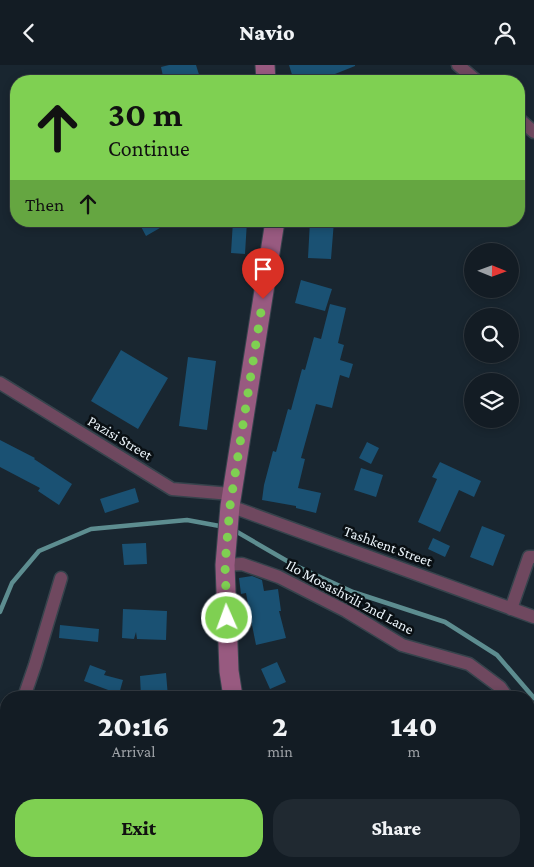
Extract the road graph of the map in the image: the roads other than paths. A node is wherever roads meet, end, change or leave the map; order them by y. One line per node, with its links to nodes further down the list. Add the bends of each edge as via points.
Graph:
1 (458, 65): 2 (street)
2 (470, 75)
3 (275, 227): 5 (street)
4 (0, 383): 5 (street, Pazisi Street, via 172,489)
5 (231, 500): 7 (street); 9 (street, Tashkent Street)
6 (534, 557): 9 (street, via 529,557)
7 (225, 565): 12 (street, via 228,671); 13 (street, Ilo Mosashvili 2nd Lane, via 242,564 279,577 346,611 402,645 469,664)
8 (61, 578): 11 (street)
9 (511, 609): 10 (street, Tashkent Street)
10 (534, 617)
11 (26, 691)
12 (232, 691)
13 (503, 691)

